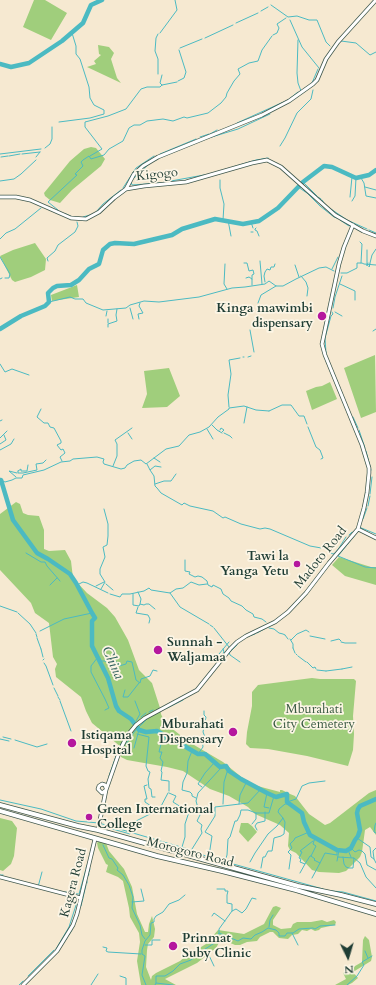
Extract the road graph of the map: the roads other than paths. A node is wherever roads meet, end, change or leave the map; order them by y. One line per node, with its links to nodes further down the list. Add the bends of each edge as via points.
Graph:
1 (376, 0): 2 (main road, via 333,48 313,84 289,101 255,118 158,157 134,174)
2 (126, 189): 3 (main road, Kigogo, via 92,217 80,220 30,200); 4 (main road, Kigogo, via 186,182 263,160 275,163 329,210)
3 (0, 197)
4 (353, 225): 5 (main road, Kigogo); 6 (main road, Madoto Road, via 339,264 322,344 369,468 367,493)
5 (376, 236)
6 (358, 529): 7 (main road); 8 (main road, Madoto Road, via 288,612 275,622 242,638 197,690 136,725 120,750)
7 (376, 538)
8 (110, 778): 9 (main road); 10 (main road)
9 (102, 784): 10 (main road); 11 (main road, via 98,788)
10 (106, 789): 11 (main road, via 103,793); 12 (main road)
11 (100, 792): 12 (main road)
12 (104, 800): 15 (main road)
13 (0, 805): 15 (highway, Morogoro Road)
14 (0, 811): 16 (highway, Morogoro Road)
15 (98, 830): 19 (highway, Morogoro Road, via 298,886)
16 (95, 839): 18 (main road, Kagera Road); 20 (highway, Morogoro Road, via 296,890)
17 (0, 877): 18 (main road)
18 (81, 898): 21 (main road, Kagera Road, via 74,922 66,937 55,953)
19 (376, 904)
20 (376, 914)
21 (23, 985)

